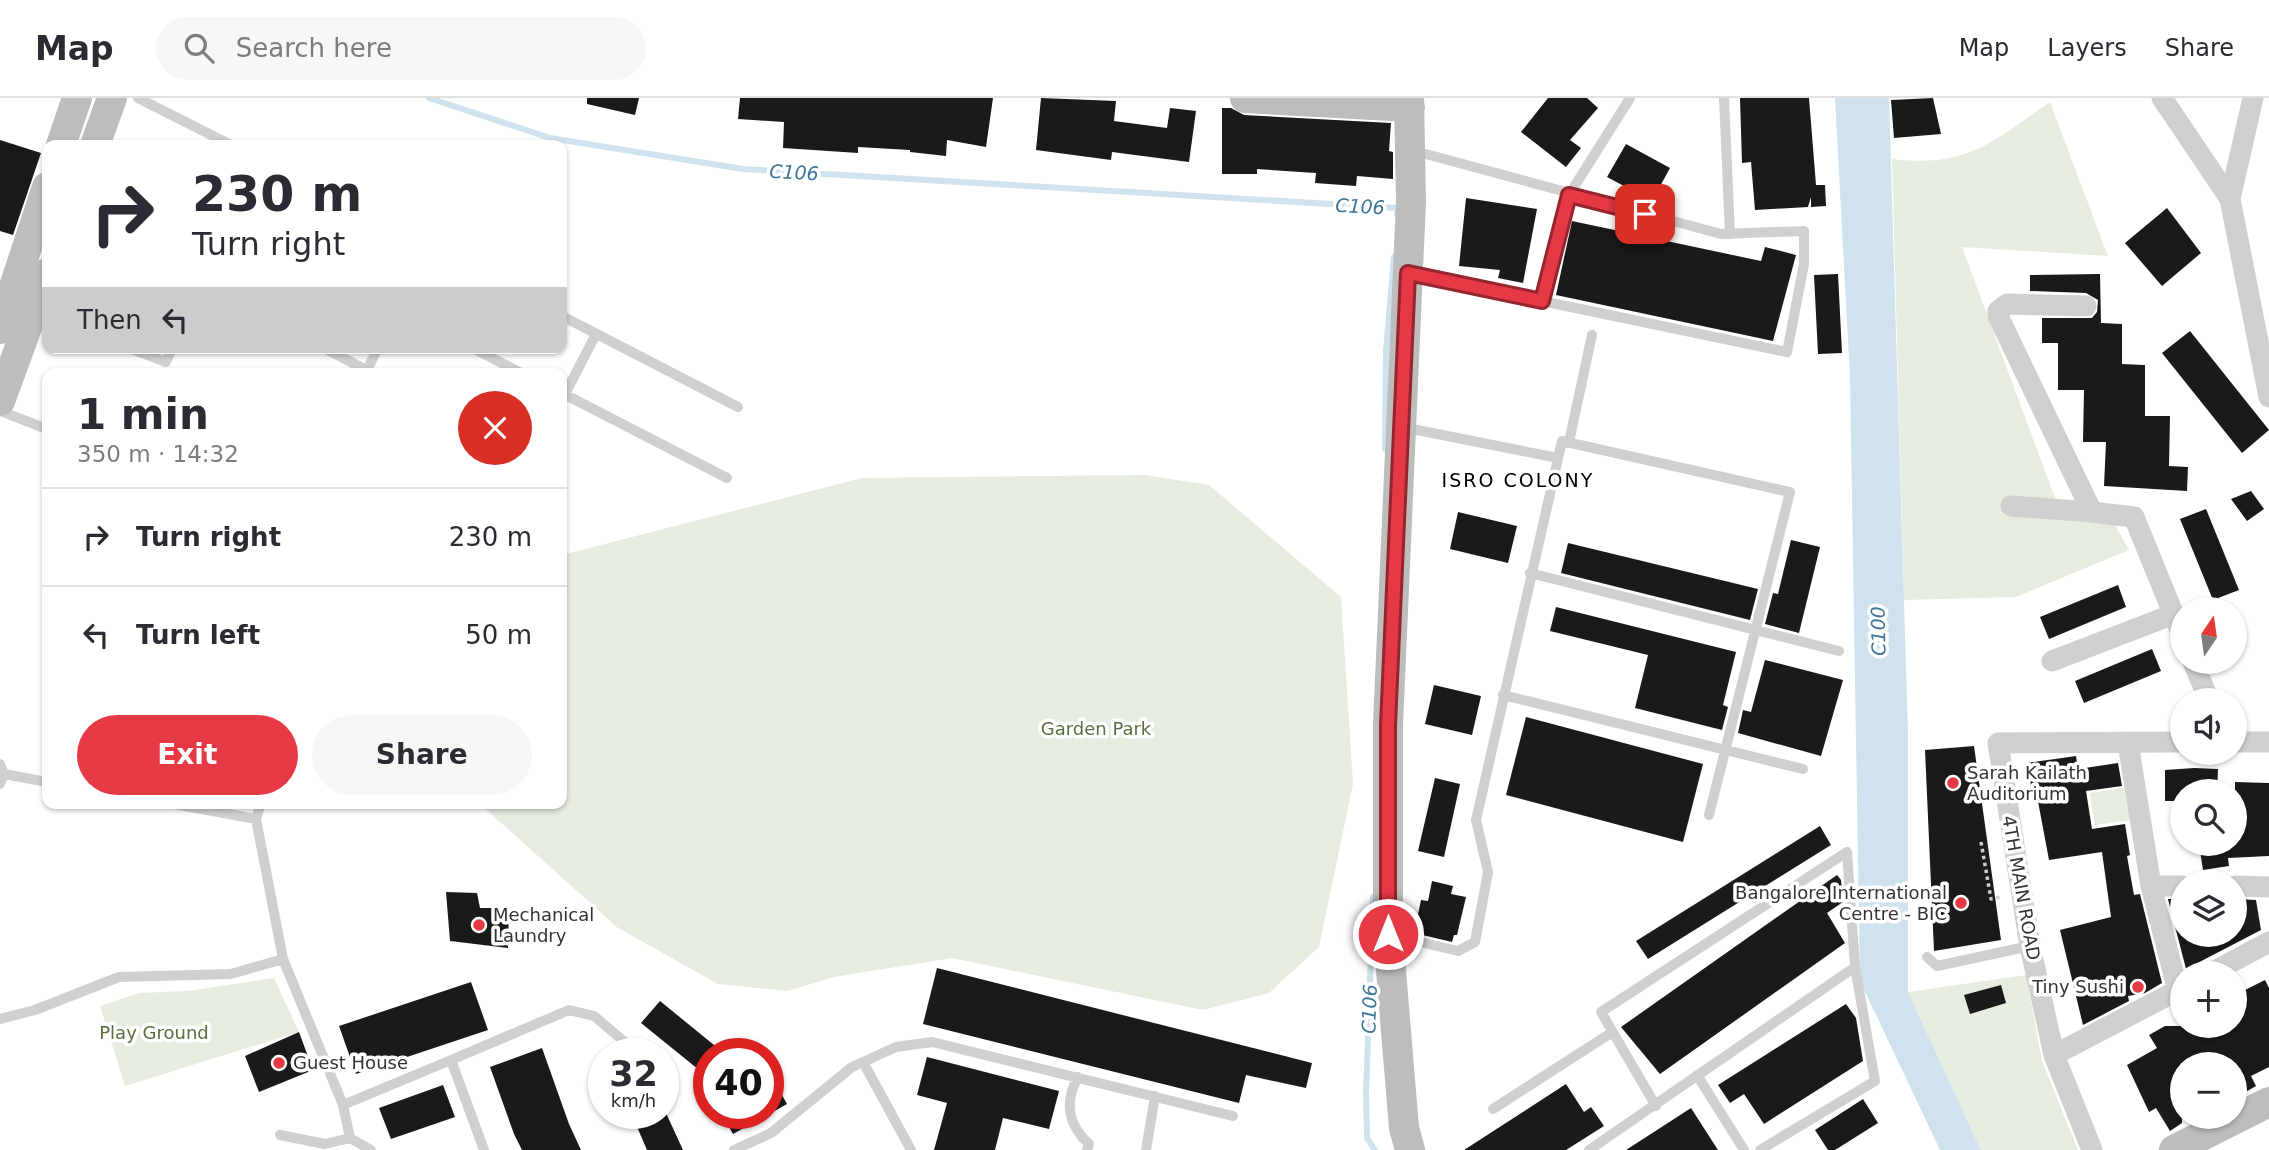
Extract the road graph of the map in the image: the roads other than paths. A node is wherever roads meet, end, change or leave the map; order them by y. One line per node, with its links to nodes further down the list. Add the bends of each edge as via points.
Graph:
1 (77, 98): 11 (street)
2 (112, 98): 12 (street)
3 (138, 98): 13 (lane)
4 (1245, 98): 9 (street)
5 (1630, 98): 15 (lane)
6 (1724, 98): 18 (lane)
7 (2162, 98): 16 (street)
8 (2253, 98): 16 (street)
9 (1290, 100): 10 (street)
10 (1412, 101): 14 (street)
11 (63, 140)
12 (97, 140)
13 (221, 140)
14 (1409, 150): 15 (lane); 19 (street)
15 (1569, 195): 18 (lane); 20 (lane)
16 (2230, 199): 34 (street)
17 (42, 208): 26 (street)
18 (1730, 234): 20 (lane, via 1804,231 1804,264 1787,352)
19 (1408, 273): 20 (lane); 40 (street)
20 (1542, 301)
21 (2086, 306): 45 (street, via 2007,304 1997,316)
22 (40, 314): 26 (street)
23 (567, 319): 24 (lane)
24 (596, 334): 33 (lane); 37 (lane)
25 (1592, 335): 41 (lane)
26 (10, 341): 36 (street)
27 (145, 354): 28 (lane, via 166,362)
28 (169, 354)
29 (336, 354): 31 (lane)
30 (485, 354): 32 (lane)
31 (364, 368)
32 (511, 368)
33 (567, 388)
34 (2269, 397)
35 (567, 398): 43 (lane)
36 (0, 401)
37 (738, 407)
38 (0, 411): 39 (lane)
39 (42, 427)
40 (1402, 427): 42 (lane); 100 (street, via 1388,725 1388,934 1404,1128)
41 (1569, 442): 42 (lane, via 1562,441); 49 (lane, via 1790,492)
42 (1558, 458): 46 (lane)
43 (727, 478)
44 (2011, 506): 45 (street)
45 (2092, 512): 47 (street, via 2134,517)
46 (1530, 573): 49 (lane); 52 (lane)
47 (2170, 604)
48 (2170, 616): 51 (street)
49 (1756, 630): 50 (lane); 57 (lane)
50 (1839, 650)
51 (2052, 661)
52 (1503, 695): 57 (lane); 69 (lane, via 1476,820 1488,873 1475,942 1458,951)
53 (2247, 742): 54 (street)
54 (2269, 742)
55 (2128, 743): 56 (street); 65 (street); 71 (street, 4TH MAIN ROAD, via 1998,743)
56 (2170, 743)
57 (1726, 750): 58 (lane); 63 (lane)
58 (1803, 769)
59 (1, 774): 60 (lane)
60 (42, 781)
61 (202, 809): 64 (lane)
62 (259, 809): 64 (lane)
63 (1709, 815)
64 (256, 819): 73 (lane)
65 (2151, 886): 66 (street); 74 (street)
66 (2170, 886)
67 (2247, 886): 68 (street)
68 (2269, 887)
69 (1407, 939)
70 (2269, 942): 75 (street)
71 (2030, 946): 72 (lane, via 1937,966); 81 (street, 4TH MAIN ROAD)
72 (1927, 957)
73 (283, 959): 78 (lane, via 231,974 119,976); 88 (lane)
74 (2172, 961)
75 (2233, 961)
76 (1855, 967): 79 (lane, via 1847,852 1601,1012); 84 (lane); 103 (lane, via 1875,1081)
77 (2170, 994): 81 (street)
78 (0, 1019)
79 (1611, 1032): 89 (lane); 90 (lane)
80 (620, 1038): 82 (lane, via 594,1016 569,1010)
81 (2053, 1055): 104 (street, 4TH MAIN ROAD)
82 (451, 1060): 88 (lane); 95 (lane)
83 (863, 1062): 85 (lane, via 896,1047 932,1042); 96 (lane, via 852,1066 771,1133); 97 (lane)
84 (1697, 1075): 89 (lane); 102 (lane)
85 (1078, 1077): 86 (lane); 98 (lane, via 1069,1109 1075,1129 1089,1144)
86 (1155, 1096): 91 (lane); 99 (lane)
87 (2269, 1102): 105 (street)
88 (343, 1105): 93 (lane)
89 (1656, 1106): 101 (lane)
90 (1493, 1109)
91 (1233, 1116)
92 (280, 1135): 93 (lane, via 325,1144)
93 (350, 1138): 94 (lane)
94 (371, 1150)
95 (484, 1150)
96 (734, 1150)
97 (911, 1150)
98 (1087, 1150)
99 (1146, 1150)
100 (1410, 1150)
101 (1589, 1150)
102 (1744, 1150)
103 (1760, 1150)
104 (2092, 1150)
105 (2174, 1150)

